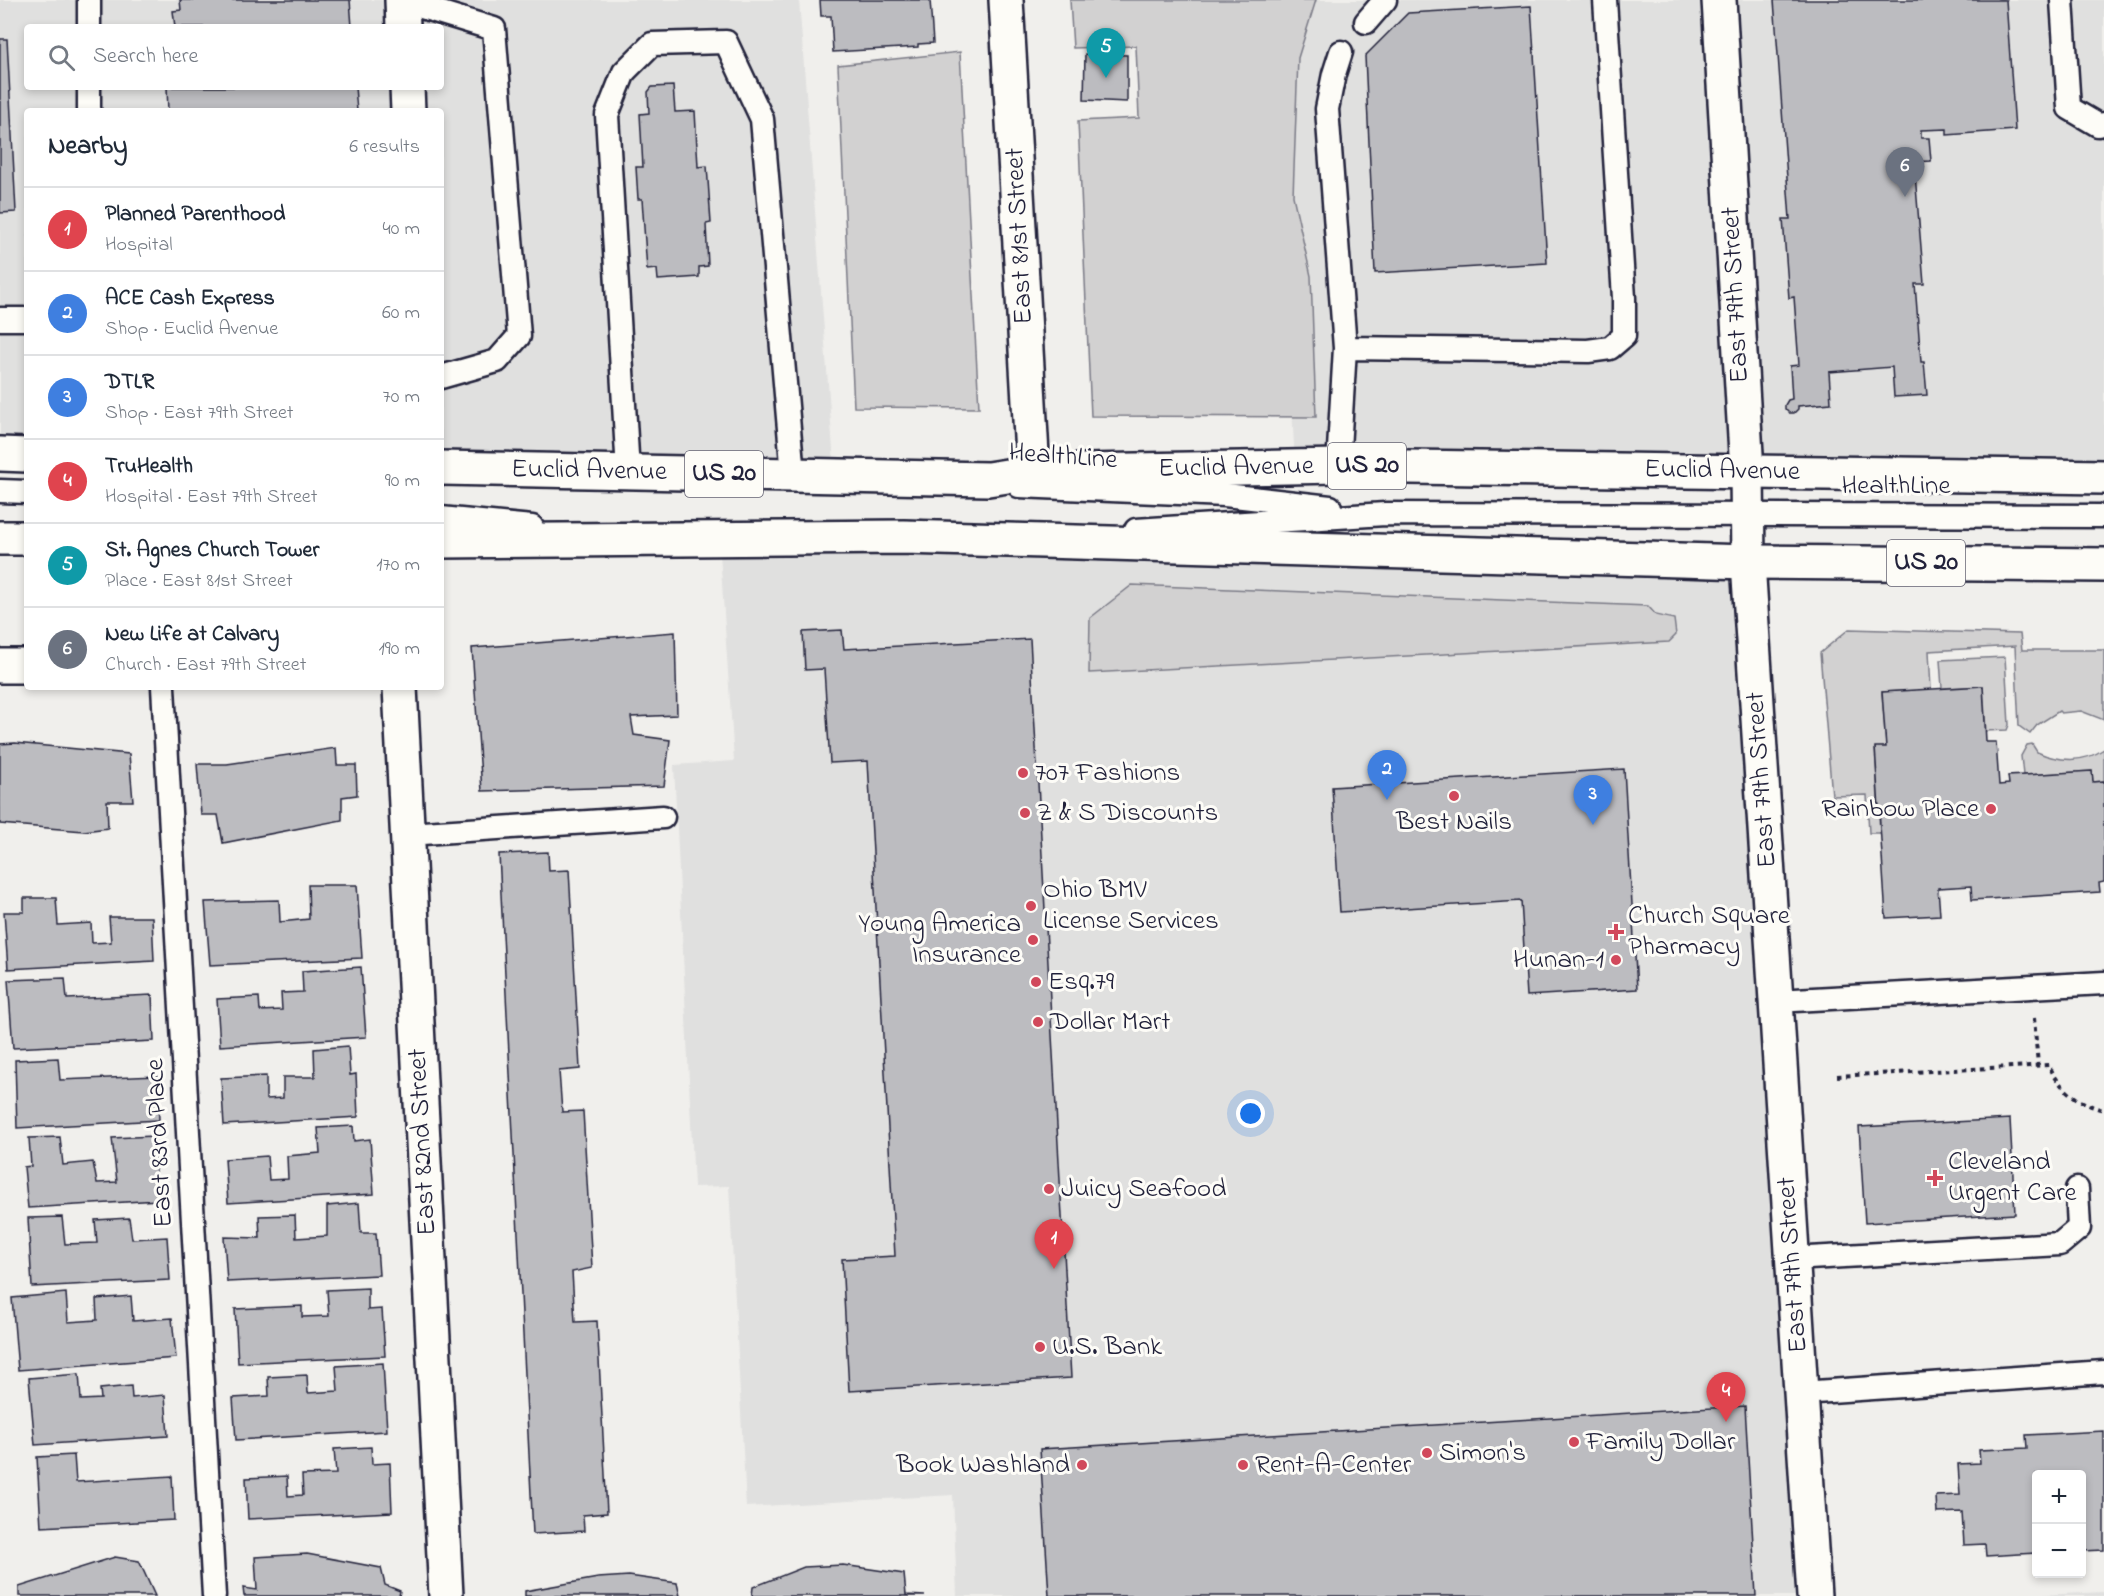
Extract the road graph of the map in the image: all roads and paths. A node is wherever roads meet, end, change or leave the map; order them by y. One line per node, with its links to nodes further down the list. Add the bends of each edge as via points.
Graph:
1 (89, 0): 9 (lane)
2 (402, 0): 10 (main road); 20 (lane, via 494,29 519,336 496,361)
3 (1006, 0): 27 (main road, East 81st Street)
4 (1385, 0): 8 (lane)
5 (1605, 0): 19 (lane, via 1624,336 1610,348 1587,351)
6 (1719, 0): 25 (main road, East 79th Street)
7 (2062, 0): 16 (lane, via 2069,108 2098,125)
8 (1366, 22)
9 (89, 24)
10 (403, 24)
11 (1341, 52): 19 (lane, via 1327,109)
12 (89, 90): 14 (lane)
13 (407, 90): 15 (main road)
14 (89, 108)
15 (408, 108)
16 (2104, 124)
17 (24, 319): 18 (lane)
18 (0, 320)
19 (1345, 348): 23 (lane)
20 (444, 375)
21 (0, 454): 22 (main road)
22 (24, 455)
23 (1338, 466): 25 (main road, Euclid Avenue / US 20); 27 (main road, Euclid Avenue / US 20)
24 (448, 469): 26 (main road, Euclid Avenue / US 20)
25 (1746, 471): 29 (main road, Euclid Avenue / US 20); 34 (main road, East 79th Street)
26 (628, 472): 28 (main road, Euclid Avenue / US 20); 28 (lane, via 607,115 624,72 652,44 726,42 762,119)
27 (1033, 472): 30 (main road, Euclid Avenue / US 20)
28 (793, 475): 30 (main road, Euclid Avenue / US 20)
29 (2104, 477)
30 (988, 479): 33 (lane, HealthLine, via 1027,487 1225,495)
31 (0, 491): 32 (lane)
32 (24, 492)
33 (1385, 514): 34 (lane, HealthLine); 40 (lane, HealthLine)
34 (1748, 514): 35 (lane, HealthLine); 42 (main road, East 79th Street)
35 (2097, 515)
36 (444, 518): 39 (lane)
37 (0, 538): 38 (main road)
38 (24, 538)
39 (662, 539): 40 (main road, US 20); 41 (main road, US 20)
40 (996, 540): 42 (main road, US 20)
41 (444, 541)
42 (1748, 562): 43 (main road, US 20); 51 (main road, East 79th Street)
43 (2104, 565)
44 (0, 666): 45 (main road)
45 (24, 666)
46 (163, 690): 60 (lane, East 83rd Place)
47 (400, 690): 49 (main road, East 82nd Street)
48 (663, 818): 49 (lane)
49 (408, 834): 61 (main road, East 82nd Street)
50 (2104, 982): 51 (lane)
51 (1776, 1001): 57 (main road, East 79th Street)
52 (2034, 1017): 53 (path)
53 (2038, 1065): 54 (path); 55 (path, via 2049,1065 2072,1095)
54 (1837, 1076)
55 (2104, 1110)
56 (2077, 1189): 57 (lane, via 2079,1228 2060,1244)
57 (1791, 1259): 59 (main road, East 79th Street)
58 (2104, 1372): 59 (lane)
59 (1801, 1393): 62 (main road, East 79th Street)
60 (214, 1596)
61 (446, 1596)
62 (1814, 1596)

